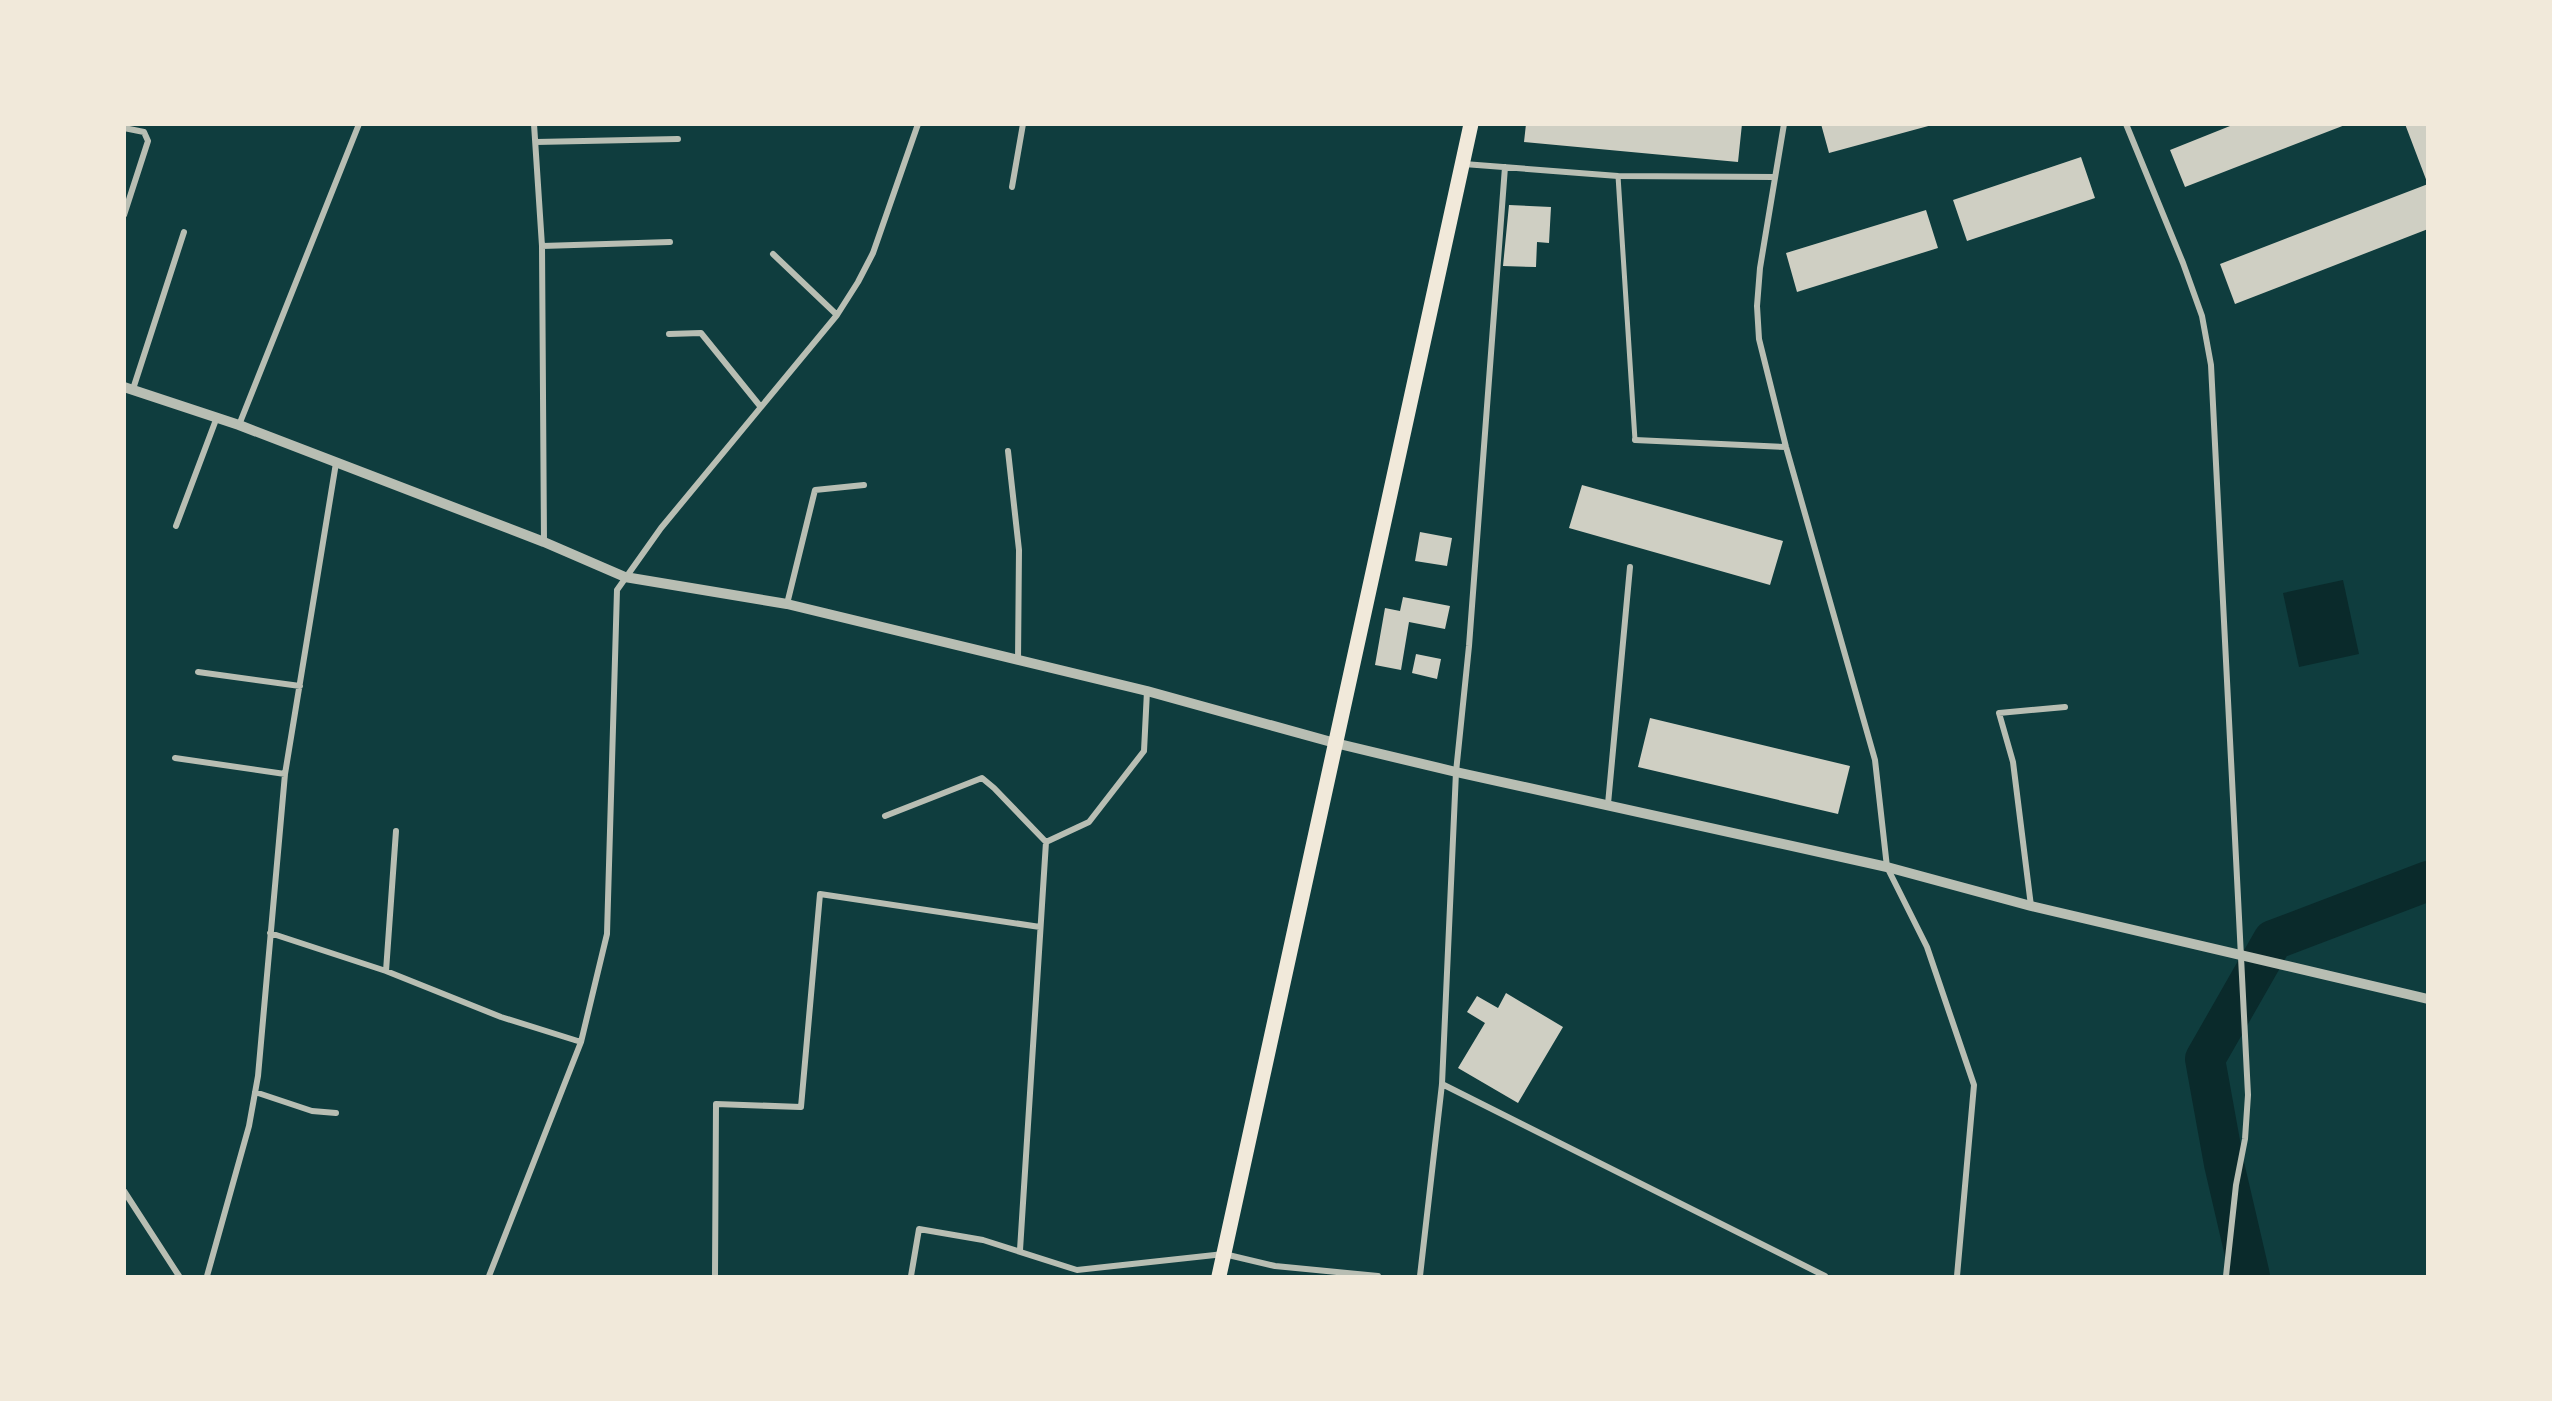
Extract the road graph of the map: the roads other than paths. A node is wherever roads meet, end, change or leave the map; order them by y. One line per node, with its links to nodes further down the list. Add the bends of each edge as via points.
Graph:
1 (359, 124): 26 (street)
2 (534, 124): 10 (street)
3 (918, 124): 21 (street, via 873,253)
4 (1023, 124): 15 (street)
5 (1471, 124): 11 (main road)
6 (1784, 124): 14 (street)
7 (2126, 124): 54 (street, via 2198,306 2211,365)
8 (124, 128): 16 (street, via 144,132 148,141)
9 (678, 139): 10 (street)
10 (536, 142): 19 (street)
11 (1463, 164): 12 (street); 42 (main road)
12 (1505, 167): 13 (street); 44 (street)
13 (1618, 176): 14 (street); 27 (street)
14 (1774, 177): 28 (street, via 1757,306 1759,339)
15 (1012, 188)
16 (124, 215)
17 (184, 232): 23 (street)
18 (670, 242): 19 (street)
19 (542, 246): 33 (street)
20 (773, 254): 21 (street)
21 (837, 315): 24 (street)
22 (669, 334): 24 (street, via 701,333)
23 (127, 389): 25 (street)
24 (760, 406): 35 (street)
25 (218, 417): 26 (street); 32 (street)
26 (239, 424): 30 (street)
27 (1635, 440): 28 (street)
28 (1786, 447): 50 (street, via 1875,760)
29 (1008, 451): 37 (street, via 1019,550)
30 (336, 463): 33 (street); 39 (street)
31 (864, 485): 36 (street, via 815,490)
32 (176, 526)
33 (544, 543): 35 (street)
34 (1630, 567): 46 (street)
35 (625, 576): 36 (street); 57 (street, via 617,590 607,934)
36 (787, 604): 37 (street)
37 (1018, 660): 40 (street)
38 (198, 672): 39 (street)
39 (300, 686): 45 (street)
40 (1147, 691): 42 (street); 49 (street, via 1144,752 1089,822)
41 (2065, 706): 51 (street, via 1999,713 2013,762)
42 (1335, 743): 44 (street); 63 (main road)
43 (175, 758): 45 (street)
44 (1456, 772): 46 (street); 58 (street)
45 (285, 774): 53 (street)
46 (1608, 804): 50 (street)
47 (885, 816): 49 (street, via 982,778)
48 (396, 831): 55 (street)
49 (1046, 842): 52 (street)
50 (1887, 867): 51 (street); 73 (street, via 1927,947 1974,1085)
51 (2031, 906): 54 (street)
52 (1040, 927): 62 (street); 67 (street, via 820,894 801,1107 716,1104)
53 (270, 933): 55 (street); 59 (street)
54 (2241, 955): 56 (street); 74 (street, via 2248,1095)
55 (386, 971): 57 (street, via 501,1017)
56 (2427, 999)
57 (580, 1042): 66 (street)
58 (1442, 1084): 71 (street); 72 (street)
59 (255, 1092): 60 (street, via 312,1111); 65 (street)
60 (336, 1113)
61 (124, 1191): 64 (street)
62 (1020, 1250): 63 (street, via 1077,1270); 68 (street, via 919,1229)
63 (1224, 1254): 69 (main road); 70 (street, via 1275,1266)
64 (179, 1276)
65 (207, 1276)
66 (489, 1276)
67 (715, 1276)
68 (911, 1276)
69 (1220, 1276)
70 (1378, 1276)
71 (1420, 1276)
72 (1825, 1276)
73 (1957, 1276)
74 (2226, 1276)

